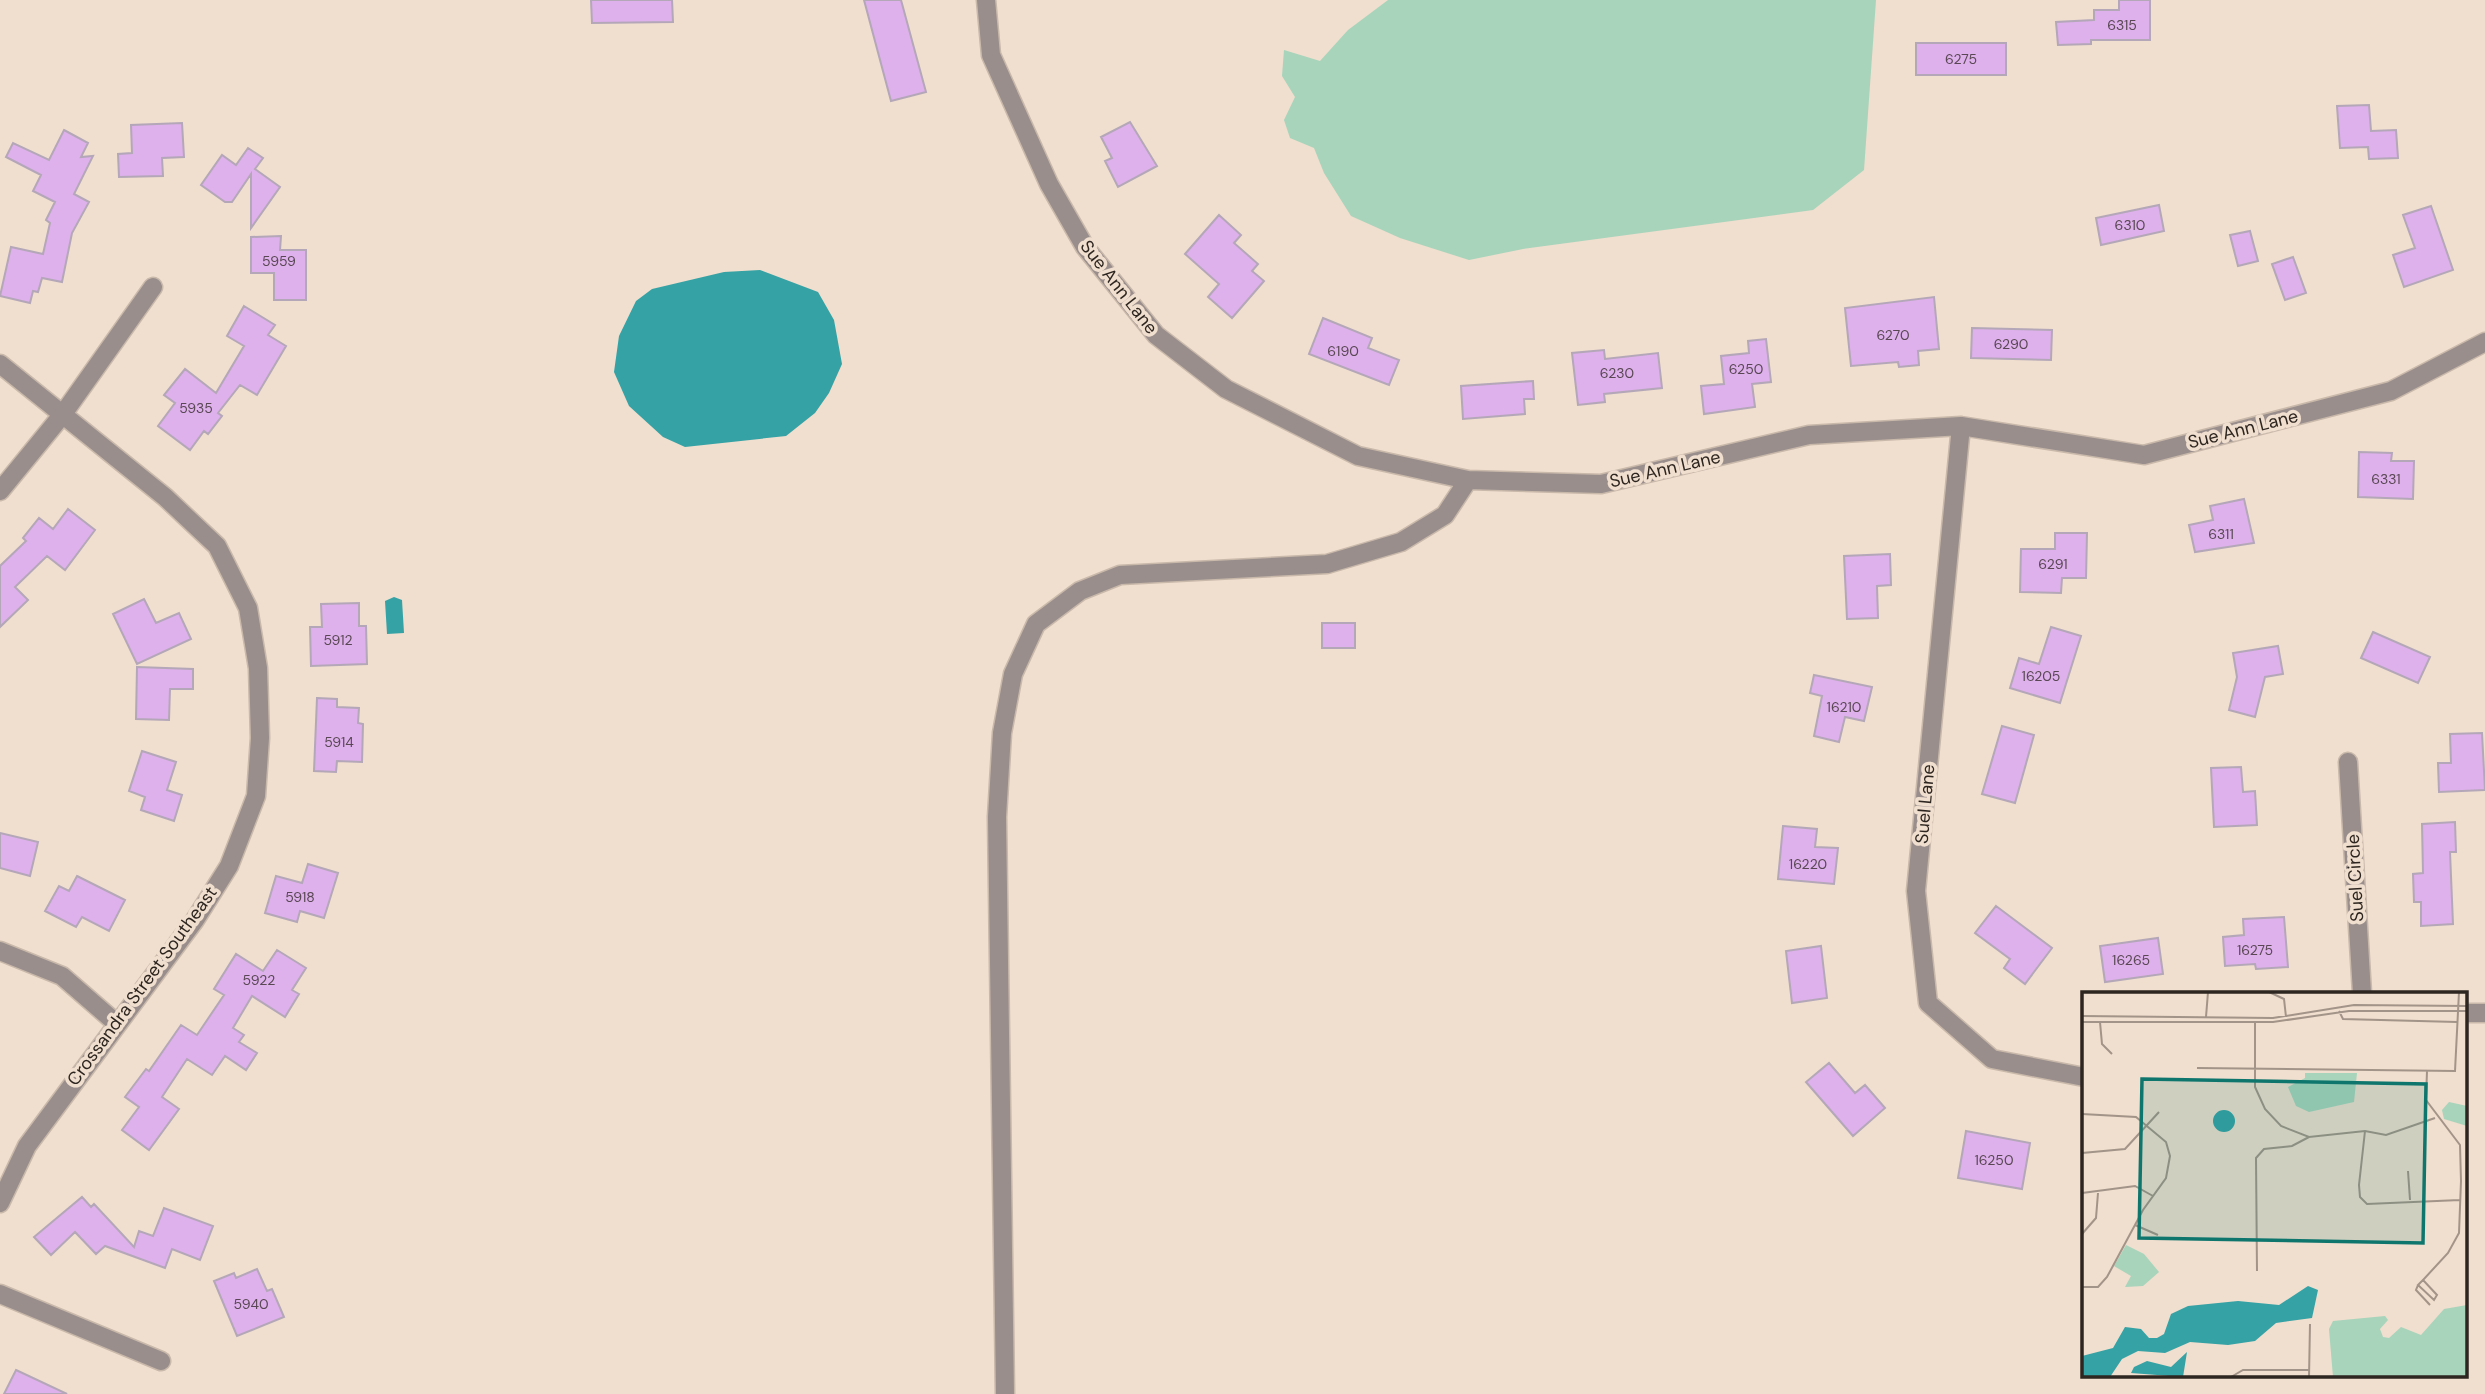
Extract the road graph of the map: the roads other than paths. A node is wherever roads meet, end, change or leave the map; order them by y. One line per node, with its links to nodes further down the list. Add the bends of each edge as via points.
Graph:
1 (986, 0): 7 (street, Sue Ann Lane, via 991,55 1049,184 1085,247 1156,335 1226,389 1358,456)
2 (153, 287): 5 (street)
3 (2485, 342): 6 (street, Sue Ann Lane, via 2391,391 2144,455)
4 (0, 364): 5 (street, Crossandra Street Southeast)
5 (64, 414): 8 (street); 12 (street, Crossandra Street Southeast, via 217,546 248,608 258,668 256,796 229,866 195,920)
6 (1961, 426): 7 (street, Sue Ann Lane, via 1809,435 1601,484); 13 (street, Suel Lane, via 1916,891 1928,1003 1992,1059)
7 (1468, 480): 17 (street, via 1444,515 1401,542 1327,564 1120,576 1080,591 1036,624 1013,674 1002,733 997,817)
8 (0, 491)
9 (2348, 762): 11 (street, Suel Circle)
10 (0, 951): 12 (street, via 62,976)
11 (2362, 992)
12 (116, 1023): 14 (street, Crossandra Street Southeast, via 27,1146)
13 (2082, 1077)
14 (0, 1203)
15 (0, 1294): 16 (street)
16 (162, 1361)
17 (1005, 1394)

